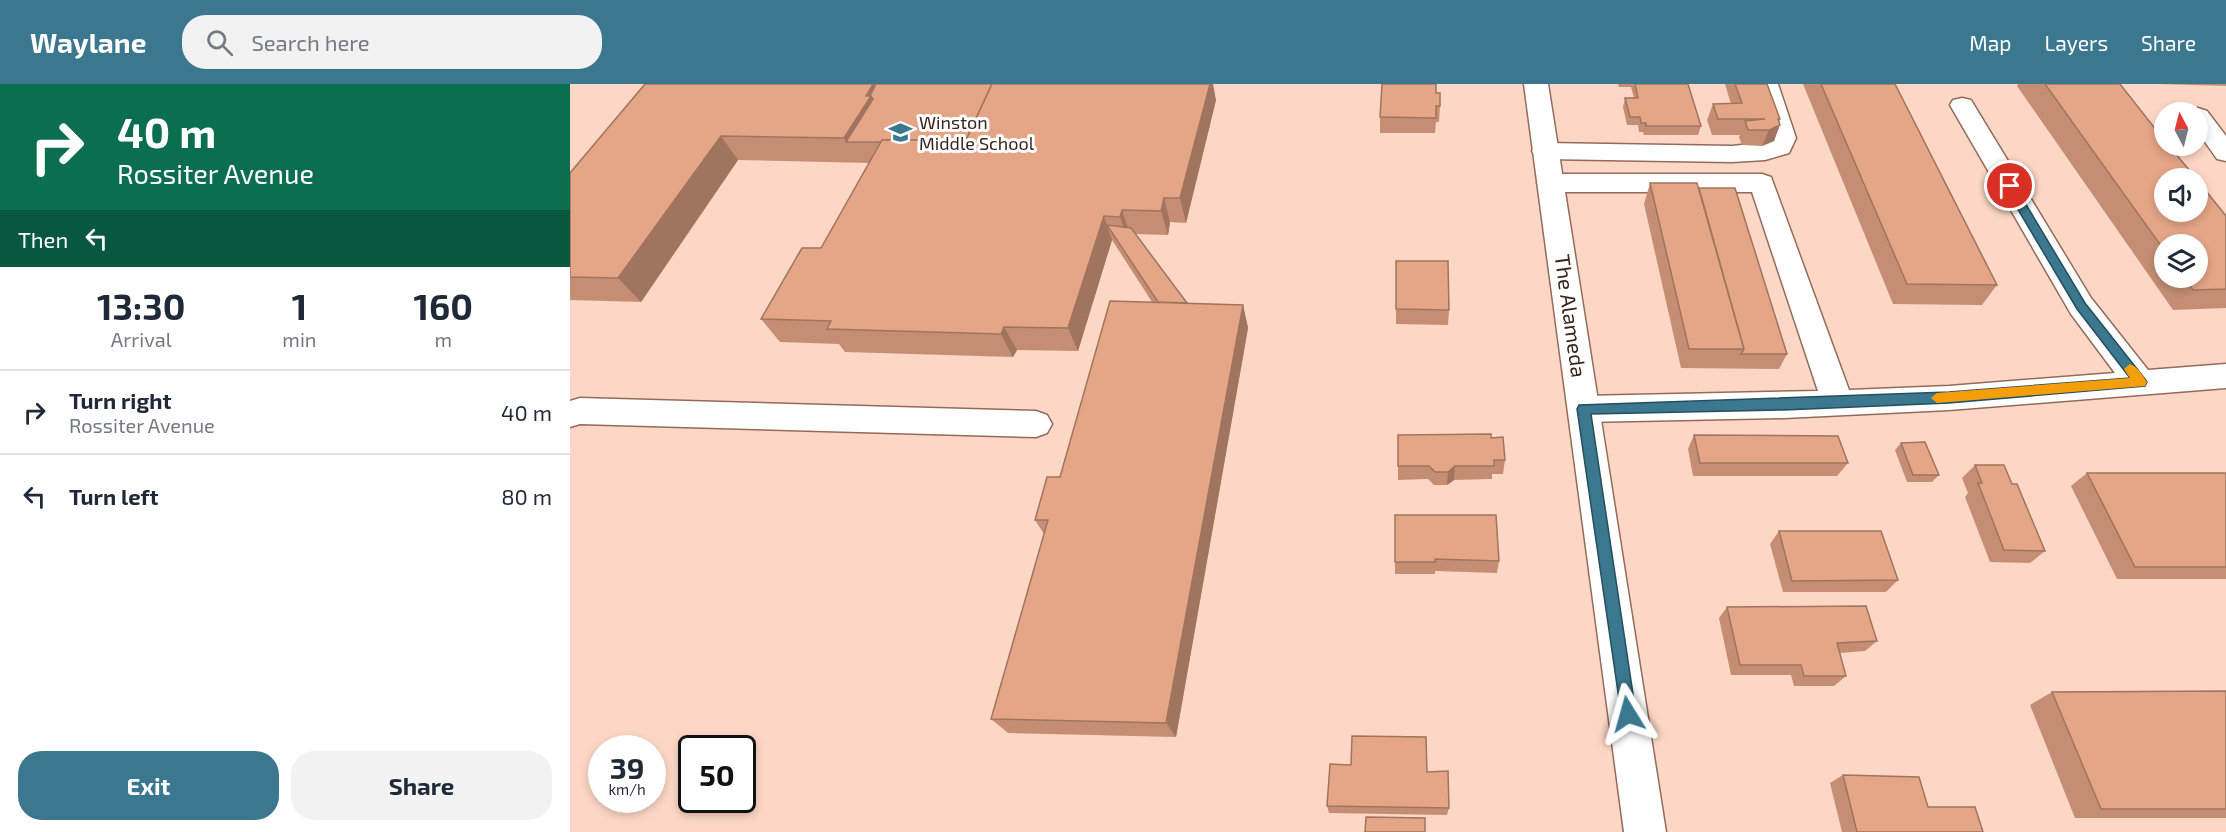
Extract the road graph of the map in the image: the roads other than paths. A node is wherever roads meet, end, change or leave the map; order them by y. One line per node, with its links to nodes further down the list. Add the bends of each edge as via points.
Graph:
1 (1536, 84): 5 (main road, The Alameda)
2 (1766, 84): 5 (main road, via 1783,138 1779,147 1765,152)
3 (1962, 105): 9 (main road, via 2081,306)
4 (2208, 129): 6 (main road)
5 (1545, 151): 7 (main road, The Alameda)
6 (2226, 153)
7 (1550, 183): 10 (main road, via 1762,183); 11 (main road, The Alameda)
8 (2226, 376): 9 (main road)
9 (2140, 382): 10 (main road, via 1949,398)
10 (1838, 402): 11 (main road)
11 (1584, 409): 14 (main road, The Alameda)
12 (570, 414): 13 (main road, via 580,411)
13 (1036, 424)
14 (1646, 832)

